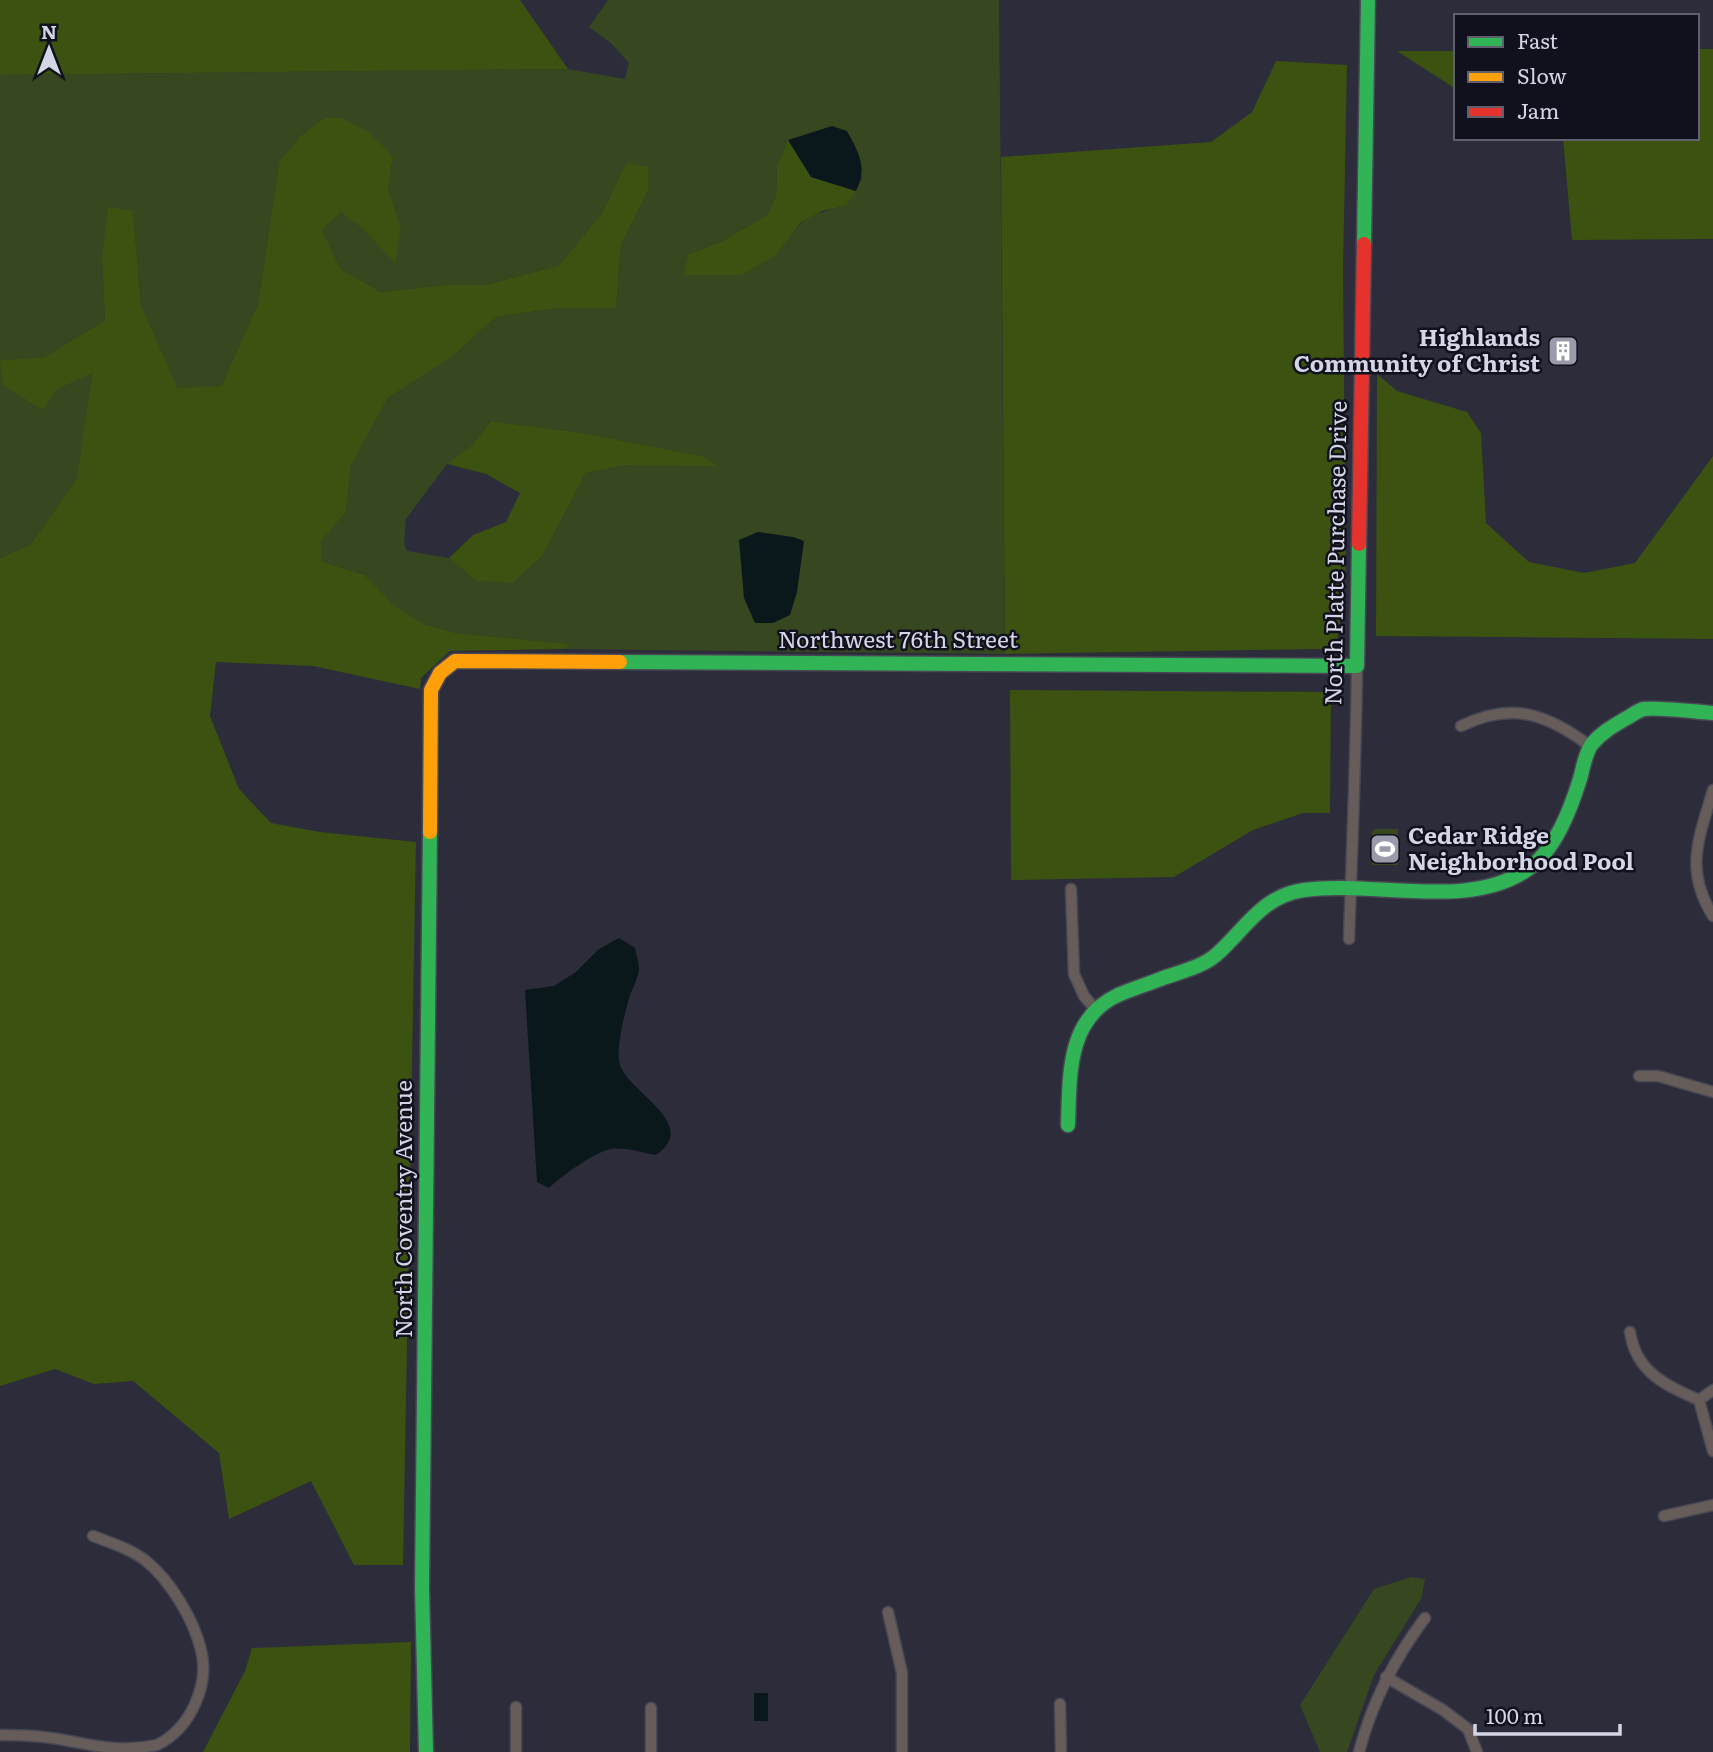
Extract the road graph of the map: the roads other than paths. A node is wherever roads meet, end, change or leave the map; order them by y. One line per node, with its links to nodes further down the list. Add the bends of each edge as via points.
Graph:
1 (1368, 0): 2 (street, North Platte Purchase Drive)
2 (1357, 666): 3 (street, Northwest 76th Street, via 454,661); 9 (street, North Platte Purchase Drive)
3 (441, 669): 30 (street, North Coventry Avenue, via 431,690 428,818 422,1588)
4 (1713, 713): 6 (street, via 1643,709 1609,728)
5 (1461, 726): 6 (street, via 1497,714 1522,712 1553,723)
6 (1590, 746): 9 (street, via 1573,802 1546,853 1527,870 1499,884 1463,892)
7 (1713, 790): 10 (street, via 1695,862 1699,890)
8 (1071, 888): 12 (street, via 1074,974)
9 (1349, 888): 11 (street, North Platte Purchase Drive); 12 (street, via 1302,890 1269,903 1214,956 1116,996)
10 (1713, 916)
11 (1349, 939)
12 (1096, 1010): 15 (street, via 1074,1046)
13 (1639, 1076): 14 (street, via 1658,1076)
14 (1713, 1092)
15 (1068, 1125)
16 (1630, 1332): 18 (street, via 1636,1355 1651,1375)
17 (1713, 1390): 18 (street)
18 (1699, 1400): 19 (street)
19 (1713, 1451)
20 (1713, 1505): 21 (street)
21 (1664, 1516)
22 (93, 1536): 29 (street, via 145,1560 165,1579 186,1611 202,1651 199,1696 177,1730 157,1745 128,1752)
23 (888, 1612): 33 (street, via 902,1673)
24 (1425, 1618): 25 (street)
25 (1386, 1677): 35 (street); 36 (street, via 1468,1728)
26 (1060, 1704): 34 (street)
27 (516, 1707): 31 (street)
28 (651, 1708): 32 (street)
29 (0, 1735)
30 (426, 1752)
31 (516, 1752)
32 (651, 1752)
33 (902, 1752)
34 (1061, 1752)
35 (1359, 1752)
36 (1477, 1752)

